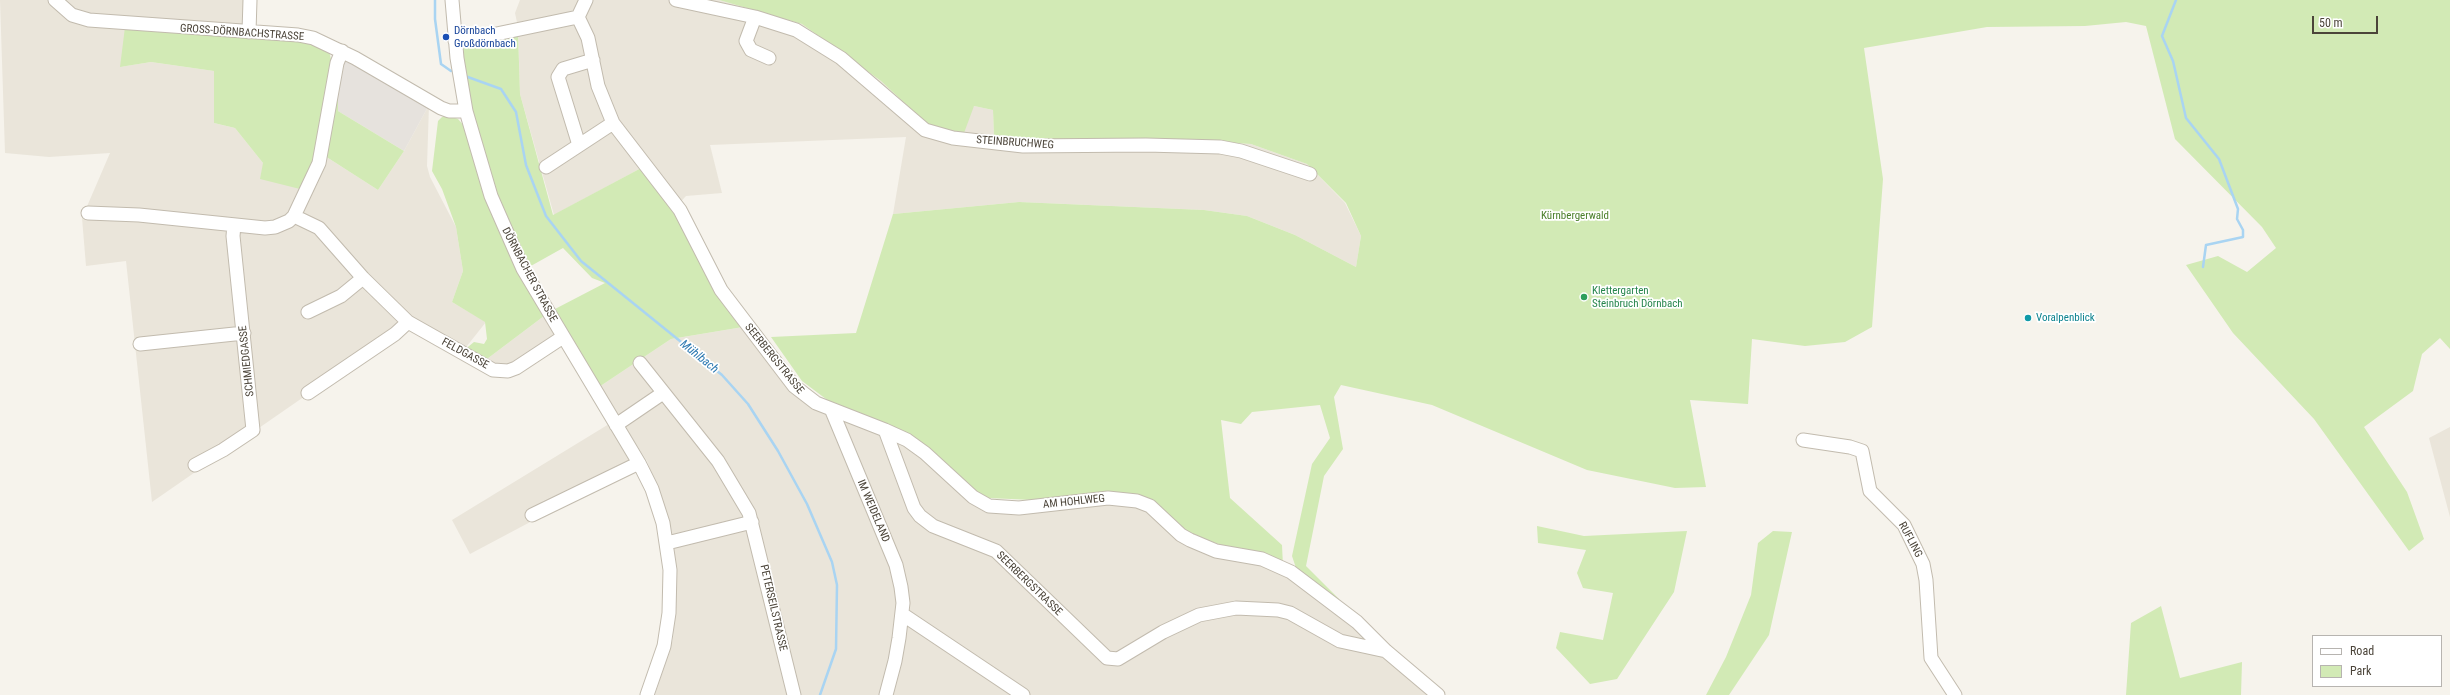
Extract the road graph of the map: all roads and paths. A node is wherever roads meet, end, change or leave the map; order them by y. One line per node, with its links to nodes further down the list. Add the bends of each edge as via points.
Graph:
1 (55, 0): 8 (street, GROSS-DÖRNBACHSTRASSE, via 72,15 89,20)
2 (250, 0): 8 (street)
3 (452, 0): 9 (street, DÖRNBACHER STRASSE)
4 (586, 0): 6 (street)
5 (676, 0): 7 (street, STEINBRUCHWEG)
6 (578, 17): 9 (street); 12 (street, SEERBERGSTRASSE, via 588,38)
7 (755, 17): 11 (street, via 746,42 751,50); 17 (street, STEINBRUCHWEG, via 796,30 819,43 926,130 953,138 1023,146 1220,147 1241,151)
8 (249, 32): 10 (street, GROSS-DÖRNBACHSTRASSE, via 313,38)
9 (455, 41): 13 (street, DÖRNBACHER STRASSE)
10 (342, 51): 13 (street, GROSS-DÖRNBACHSTRASSE, via 441,108 449,111); 19 (street, via 337,63 319,163)
11 (769, 58)
12 (593, 60): 14 (street, SEERBERGSTRASSE, via 603,99); 15 (street, via 563,69 558,78)
13 (466, 111): 25 (street, DÖRNBACHER STRASSE, via 482,173 502,224 523,269)
14 (613, 123): 15 (street); 30 (street, SEERBERGSTRASSE, via 680,210 712,274 732,306 794,386 816,403)
15 (579, 145): 16 (street)
16 (546, 166)
17 (1310, 174)
18 (88, 213): 20 (street, via 139,215)
19 (294, 216): 20 (street, via 274,227); 21 (street, FELDGASSE, via 319,228)
20 (234, 225): 24 (street, SCHMIEDGASSE, via 233,236)
21 (363, 278): 22 (street, via 341,296); 23 (street, FELDGASSE)
22 (308, 312)
23 (408, 322): 25 (street, FELDGASSE, via 482,365 500,372 516,368); 28 (street, via 395,334)
24 (244, 333): 26 (street); 35 (street, SCHMIEDGASSE, via 253,430 224,450)
25 (563, 337): 31 (street, DÖRNBACHER STRASSE)
26 (140, 344)
27 (640, 363): 29 (street, PETERSEILSTRASSE)
28 (308, 393)
29 (663, 393): 31 (street); 37 (street, PETERSEILSTRASSE, via 718,461 740,496)
30 (832, 411): 32 (street, SEERBERGSTRASSE); 39 (street, IM WEIDELAND, via 896,565 901,587)
31 (616, 425): 34 (street, DÖRNBACHER STRASSE)
32 (884, 430): 40 (street, AM HOHLWEG, via 907,440 925,453 973,497 989,506 1019,508 1108,498 1146,504 1190,540 1216,551 1262,559 1301,578 1357,622); 40 (street, SEERBERGSTRASSE, via 914,508 920,516 933,526 996,551 1108,658 1113,660 1124,656 1163,632 1199,615 1236,608 1290,613 1340,641)
33 (1803, 440): 46 (street, RUFLING, via 1862,451 1870,491 1904,525 1923,564 1931,658)
34 (639, 463): 36 (street); 38 (street, DÖRNBACHER STRASSE, via 658,507)
35 (195, 465)
36 (532, 515)
37 (752, 522): 38 (street); 42 (street, PETERSEILSTRASSE)
38 (666, 543): 41 (street, DÖRNBACHER STRASSE, via 670,592 668,620 661,657)
39 (902, 614): 43 (street, IM WEIDELAND, via 895,661); 44 (street)
40 (1386, 651): 45 (street, AM HOHLWEG)
41 (647, 695)
42 (794, 695)
43 (886, 695)
44 (1023, 695)
45 (1438, 695)
46 (1955, 695)

